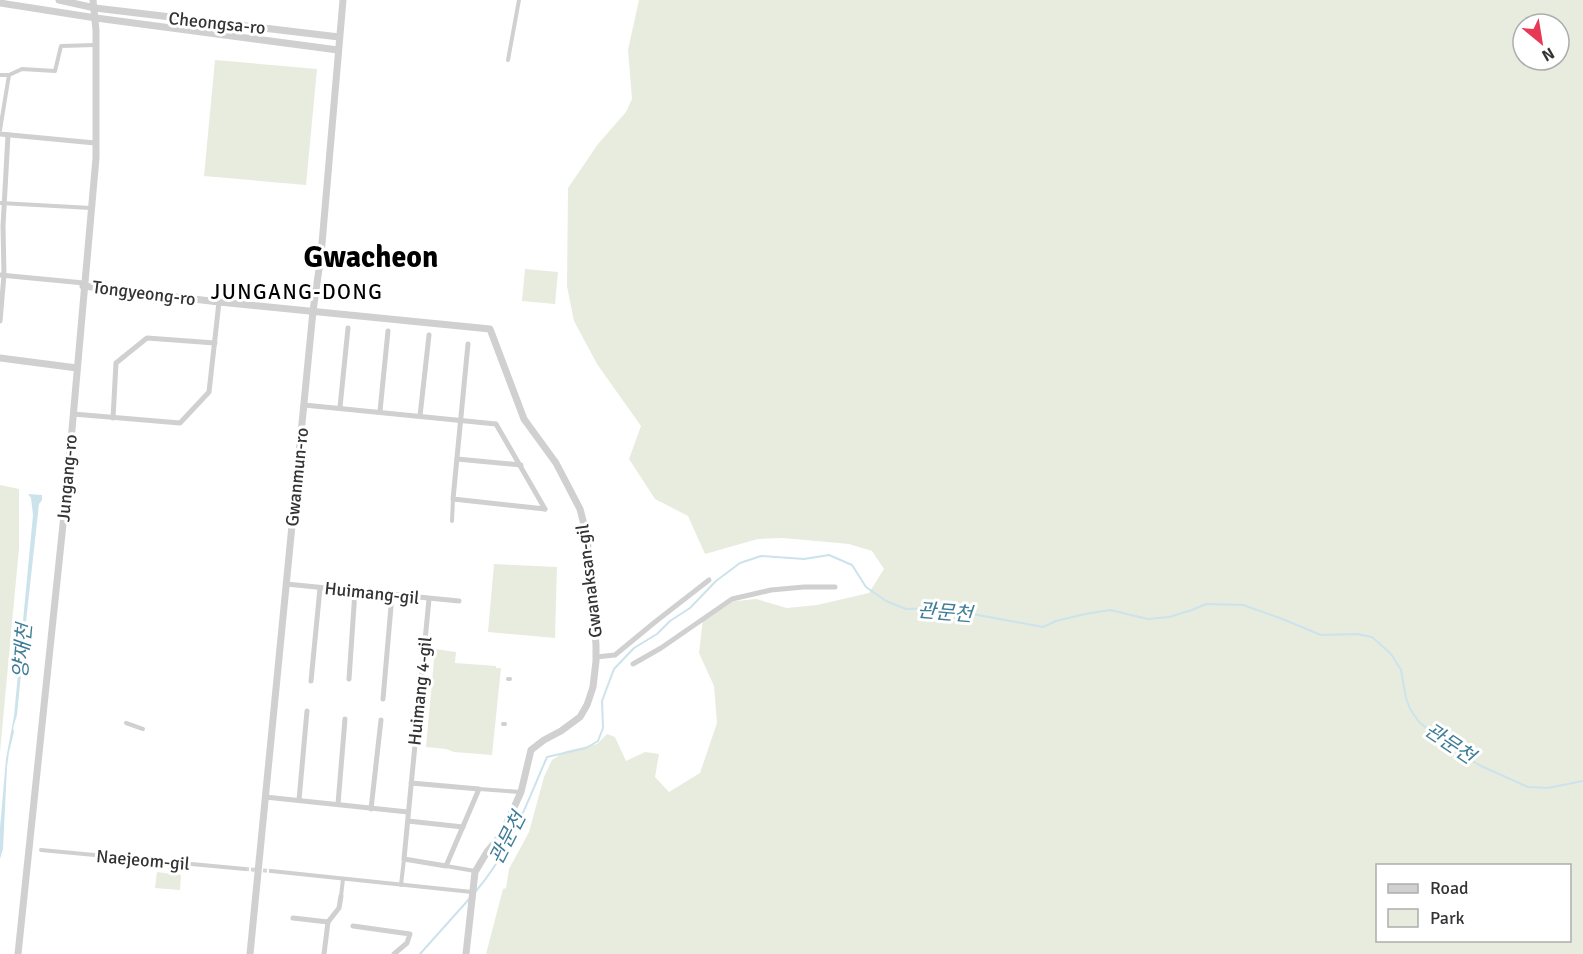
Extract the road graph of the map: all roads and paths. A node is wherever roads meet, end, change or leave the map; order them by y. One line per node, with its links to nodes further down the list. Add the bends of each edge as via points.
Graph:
1 (59, 0): 6 (street, Cheongsa-ro)
2 (93, 0): 6 (street, Jungang-ro)
3 (343, 0): 8 (street, Gwanmun-ro)
4 (519, 0): 11 (street)
5 (0, 3): 7 (street, Cheongsa-ro)
6 (95, 8): 7 (street, Jungang-ro); 8 (street, Cheongsa-ro)
7 (96, 18): 9 (street, Jungang-ro); 10 (street, Cheongsa-ro)
8 (339, 37): 10 (street, Gwanmun-ro)
9 (96, 45): 13 (street, via 61,46 55,71 22,69); 16 (street, Jungang-ro)
10 (338, 50): 22 (street, Gwanmun-ro)
11 (508, 60)
12 (0, 75): 13 (street)
13 (9, 75): 14 (street)
14 (0, 132): 15 (street)
15 (8, 135): 16 (street); 17 (street)
16 (95, 143): 18 (street, Jungang-ro)
17 (2, 203): 18 (street); 19 (street)
18 (91, 208): 20 (street, Jungang-ro)
19 (2, 275): 20 (street); 23 (street)
20 (84, 284): 21 (street, Tongyeong-ro); 30 (street, Jungang-ro)
21 (219, 303): 22 (street, Tongyeong-ro); 27 (street)
22 (313, 311): 31 (street, Gwanmun-ro); 50 (street, Gwanaksan-gil, via 490,329 524,419 556,463 580,509 587,536)
23 (0, 321)
24 (348, 328): 32 (street)
25 (388, 331): 33 (street)
26 (429, 334): 35 (street)
27 (215, 343): 36 (street, via 209,392 180,423); 36 (street, via 147,338 117,363)
28 (468, 344): 37 (street)
29 (0, 358): 30 (street)
30 (77, 368): 34 (street, Jungang-ro)
31 (304, 405): 32 (street); 43 (street, Gwanmun-ro)
32 (340, 407): 33 (street)
33 (380, 411): 35 (street)
34 (73, 414): 36 (street); 83 (street, Jungang-ro)
35 (420, 416): 37 (street)
36 (113, 418)
37 (461, 420): 38 (street); 39 (street, via 496,424)
38 (457, 459): 39 (street); 40 (street)
39 (521, 465): 40 (street, via 545,509)
40 (453, 499): 41 (street)
41 (452, 521)
42 (709, 580): 50 (street, via 615,655)
43 (285, 584): 45 (street, Huimang-gil); 63 (street, Gwanmun-ro)
44 (835, 587): 51 (street, via 771,590 732,598)
45 (320, 588): 46 (street, Huimang-gil); 53 (street)
46 (355, 591): 47 (street, Huimang-gil); 52 (street)
47 (392, 595): 48 (street, Huimang-gil); 54 (street)
48 (429, 599): 49 (street, Huimang-gil); 60 (street, Huimang 4-gil)
49 (459, 601)
50 (597, 657): 62 (street, Gwanaksan-gil, via 593,687 584,711 531,750)
51 (633, 663)
52 (349, 679)
53 (311, 681)
54 (383, 699)
55 (307, 711): 64 (street)
56 (345, 719): 65 (street)
57 (381, 720): 66 (street)
58 (126, 723): 59 (street)
59 (143, 729)
60 (411, 783): 61 (street); 67 (street, Huimang 4-gil)
61 (479, 789): 62 (street); 69 (street)
62 (520, 792): 75 (street, Gwanaksan-gil, via 501,835)
63 (265, 796): 64 (street); 84 (street, Gwanmun-ro)
64 (298, 800): 65 (street)
65 (338, 804): 66 (street)
66 (371, 809): 67 (street)
67 (408, 812): 68 (street, Huimang 4-gil)
68 (408, 821): 69 (street); 71 (street, Huimang 4-gil)
69 (463, 827): 72 (street)
70 (41, 850): 73 (street, Naejeom-gil)
71 (404, 859): 72 (street); 77 (street, Huimang 4-gil)
72 (446, 866): 75 (street)
73 (245, 869)
74 (271, 871): 76 (street)
75 (475, 872): 78 (street, Gwanaksan-gil)
76 (344, 879): 77 (street); 79 (street)
77 (402, 885): 78 (street)
78 (472, 892): 87 (street, Gwanaksan-gil)
79 (341, 896): 81 (street, via 339,908)
80 (293, 918): 81 (street)
81 (328, 922): 85 (street)
82 (353, 926): 86 (street, via 410,934 407,943)
83 (18, 954)
84 (250, 954)
85 (324, 954)
86 (394, 954)
87 (466, 954)

